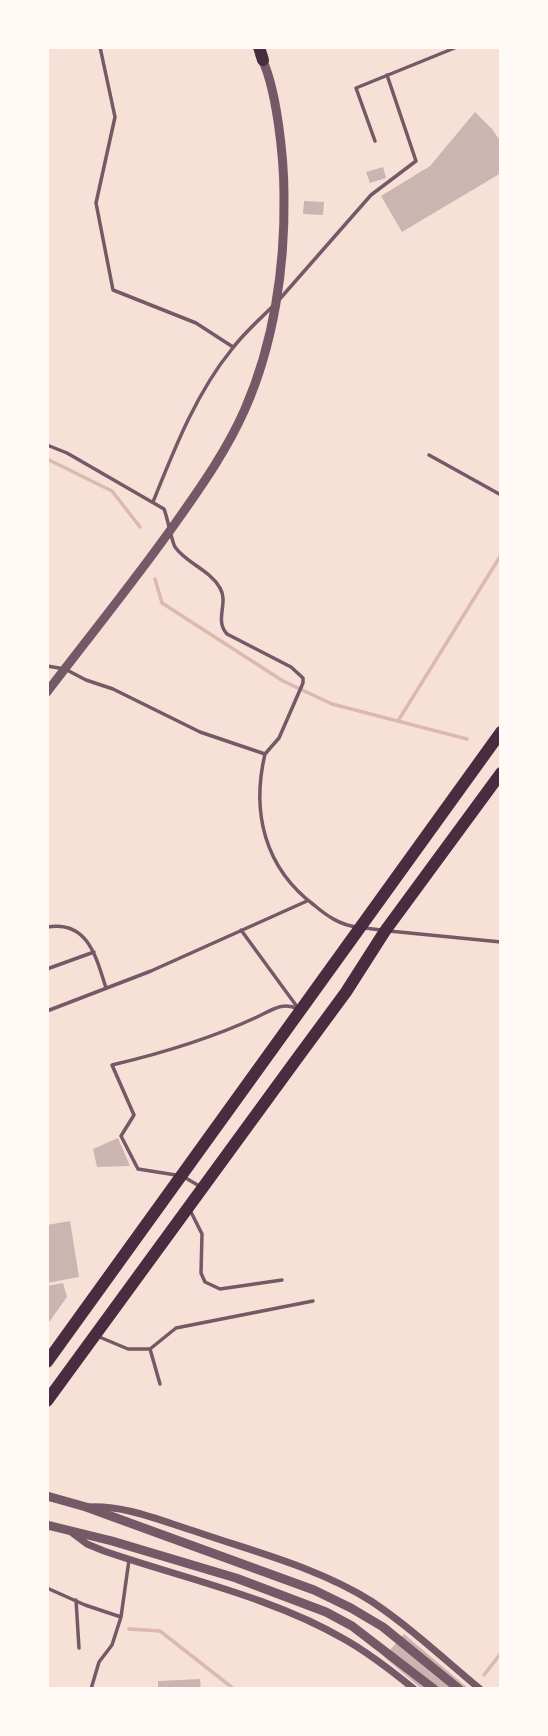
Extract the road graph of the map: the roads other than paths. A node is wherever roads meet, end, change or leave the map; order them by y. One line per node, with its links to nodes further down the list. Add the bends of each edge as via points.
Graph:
1 (100, 47): 7 (lane, via 116,117 96,203 113,290 196,323)
2 (457, 47): 4 (lane)
3 (261, 50): 6 (street, via 276,108 285,174 285,241)
4 (387, 75): 5 (lane, via 356,88); 6 (lane, via 416,161 371,195)
5 (375, 141)
6 (276, 304): 7 (lane); 12 (street, via 245,409 212,471)
7 (233, 346): 11 (lane, via 183,433)
8 (47, 445): 11 (lane)
9 (429, 455): 10 (lane)
10 (501, 495)
11 (153, 502): 12 (lane, via 164,509)
12 (171, 529): 14 (street); 17 (lane, via 175,546 219,584 222,629 303,678 279,738)
13 (47, 666): 14 (lane)
14 (65, 669): 15 (street); 17 (lane, via 201,732)
15 (47, 692)
16 (501, 732): 21 (main road)
17 (265, 754): 19 (lane, via 260,799 268,848)
18 (501, 774): 23 (main road)
19 (307, 901): 21 (lane, via 346,926); 22 (lane)
20 (47, 927): 25 (lane, via 72,928)
21 (361, 928): 23 (lane); 28 (main road)
22 (240, 929): 27 (lane); 28 (lane)
23 (385, 931): 24 (lane); 31 (main road)
24 (501, 942)
25 (94, 952): 26 (lane); 27 (lane)
26 (47, 969)
27 (106, 988): 29 (lane)
28 (299, 1010): 30 (main road); 30 (lane, via 282,1005 223,1033 112,1065 134,1115 121,1136 138,1169)
29 (47, 1011)
30 (182, 1176): 31 (lane); 37 (main road)
31 (203, 1188): 32 (main road)
32 (189, 1208): 33 (lane, via 202,1234 205,1282 220,1289); 35 (main road)
33 (282, 1280)
34 (313, 1301): 36 (lane, via 176,1328)
35 (95, 1335): 36 (lane, via 128,1349); 39 (main road)
36 (150, 1349): 38 (lane)
37 (47, 1362)
38 (160, 1384)
39 (47, 1401)
40 (47, 1496): 41 (street)
41 (86, 1507): 52 (street, via 314,1590 351,1608 383,1627); 53 (street, via 123,1508 296,1566 341,1586 403,1623)
42 (47, 1525): 43 (street)
43 (70, 1532): 44 (street, via 87,1544); 51 (street, via 236,1578 326,1612 352,1626)
44 (129, 1560): 47 (lane); 50 (street, via 322,1627)
45 (47, 1588): 46 (lane)
46 (76, 1600): 47 (lane); 48 (lane)
47 (121, 1617): 49 (lane)
48 (79, 1648)
49 (91, 1687)
50 (414, 1689)
51 (434, 1689)
52 (459, 1689)
53 (480, 1689)

